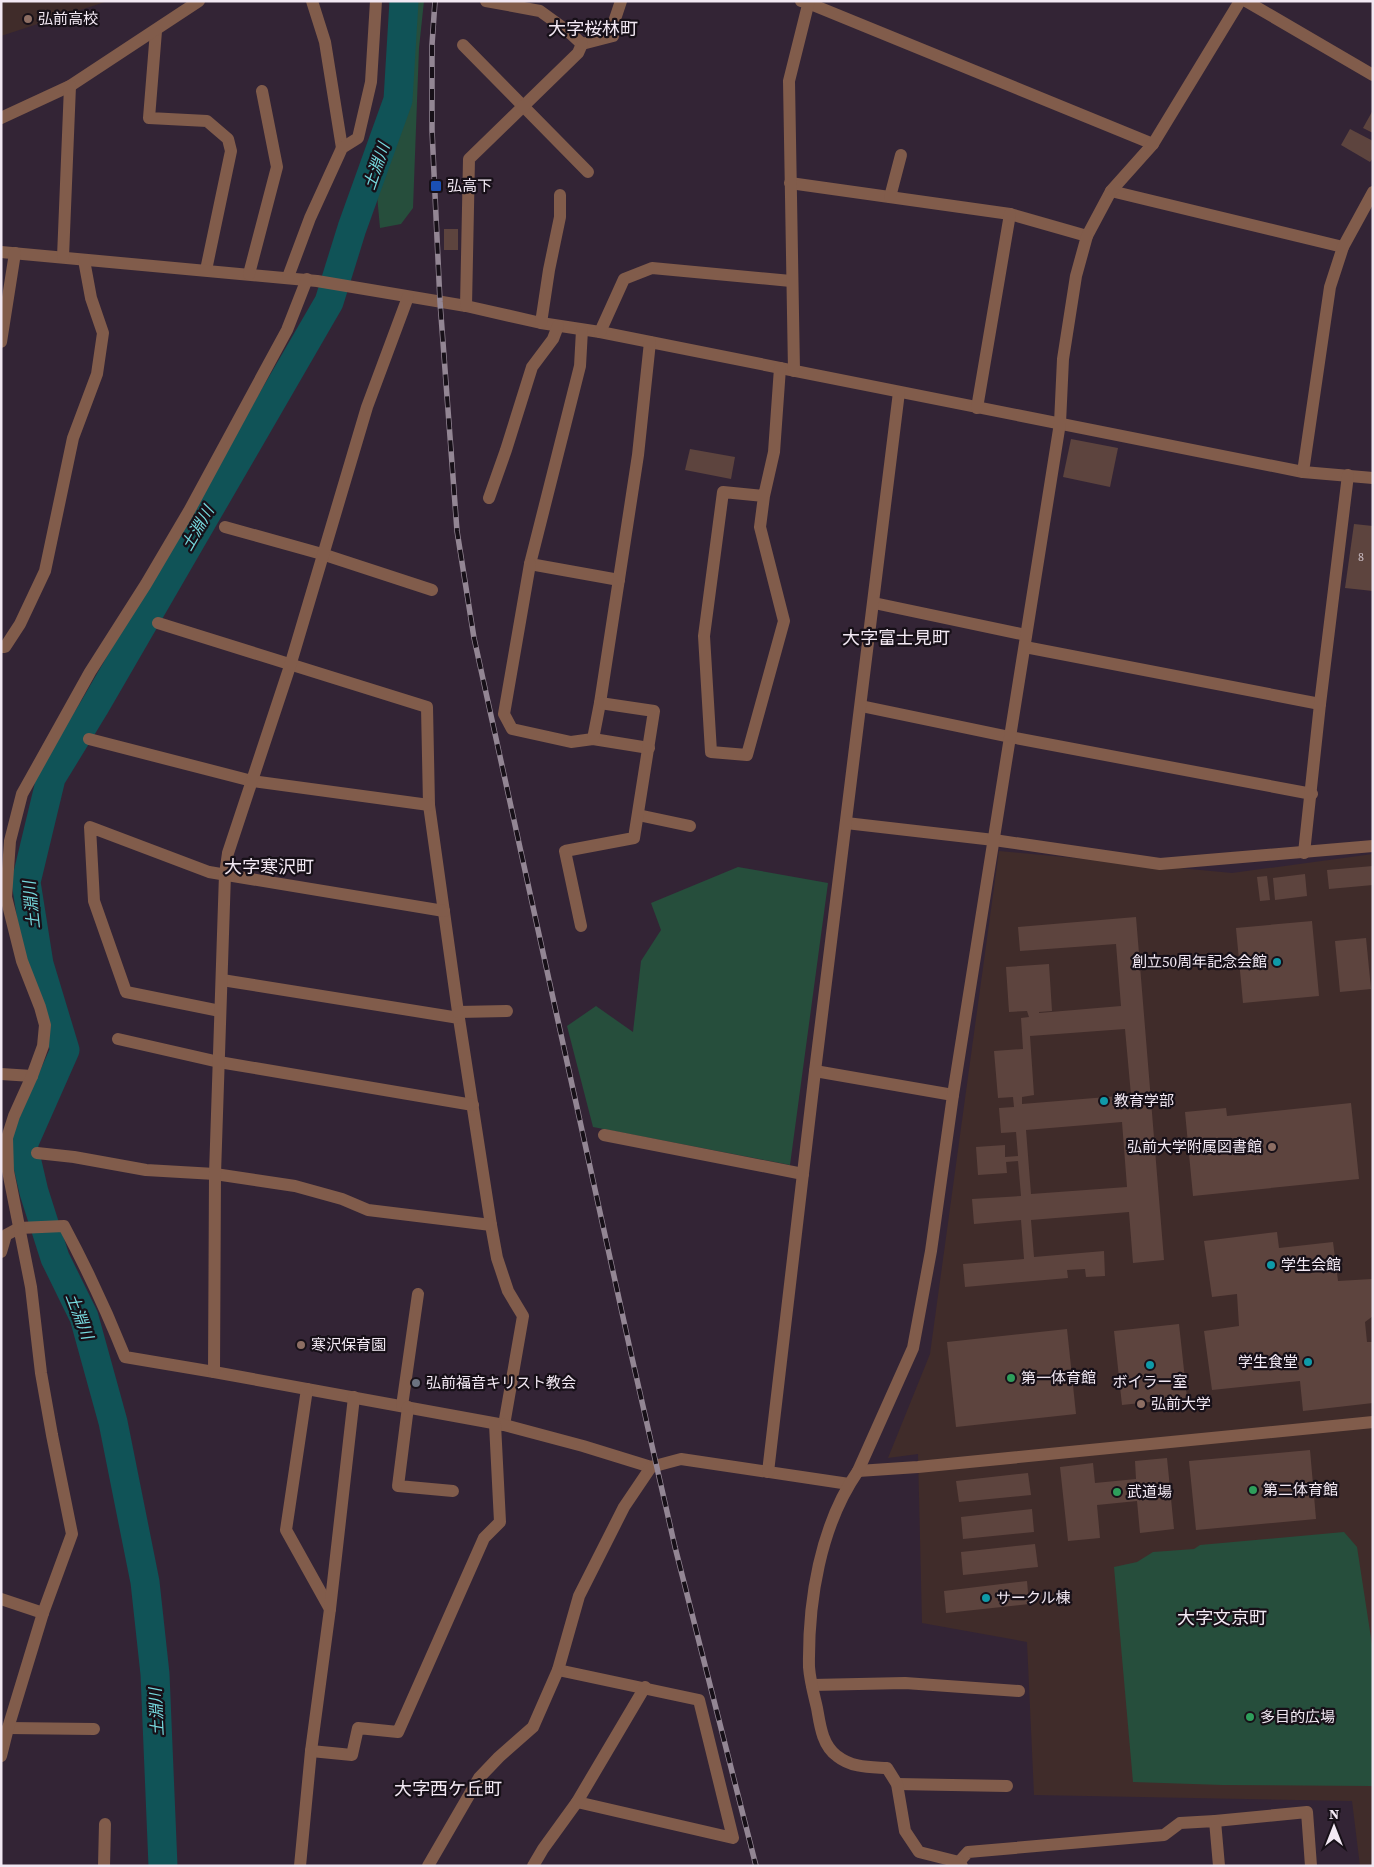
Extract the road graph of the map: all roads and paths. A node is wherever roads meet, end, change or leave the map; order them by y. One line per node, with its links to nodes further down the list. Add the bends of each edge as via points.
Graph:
1 (199, 1): 9 (street)
2 (312, 1): 18 (street, via 325,42)
3 (376, 1): 18 (street, via 371,82 358,138)
4 (486, 1): 10 (street, via 540,12)
5 (621, 1): 10 (street, via 613,36)
6 (1240, 1): 17 (street)
7 (1246, 1): 12 (street)
8 (806, 2): 17 (street); 21 (street, via 789,81)
9 (156, 31): 13 (street); 33 (street, via 150,118 207,121 228,139 231,151)
10 (582, 44): 15 (street, via 578,53)
11 (463, 45): 15 (street)
12 (1373, 75)
13 (70, 86): 16 (street); 31 (street)
14 (262, 91): 34 (street, via 277,167)
15 (524, 105): 20 (street); 39 (street, via 469,158)
16 (1, 118)
17 (1153, 144): 22 (street)
18 (342, 148): 35 (street)
19 (901, 154): 25 (street)
20 (588, 172)
21 (790, 183): 25 (street); 37 (street)
22 (1111, 191): 27 (street); 28 (street)
23 (1373, 192): 28 (street)
24 (560, 194): 40 (street, via 560,217)
25 (890, 197): 26 (street)
26 (1010, 214): 27 (street); 49 (street)
27 (1087, 236): 50 (street, via 1076,276 1063,360)
28 (1343, 247): 51 (street, via 1330,287)
29 (1, 252): 30 (street)
30 (15, 253): 31 (street); 44 (street)
31 (63, 257): 32 (street)
32 (84, 260): 33 (street); 64 (street, via 91,298 103,333 96,374 73,438 46,571 20,624 5,647)
33 (206, 270): 34 (street)
34 (249, 274): 35 (street)
35 (288, 277): 36 (street)
36 (312, 280): 38 (street); 93 (street, via 189,511 90,672 22,794 10,841 6,897 22,961 45,1025 43,1046)
37 (791, 281): 43 (street, via 652,268 624,279); 47 (street)
38 (408, 297): 39 (street); 57 (street, via 366,407)
39 (466, 306): 40 (street)
40 (542, 324): 41 (street)
41 (558, 326): 42 (street); 55 (street, via 553,339 532,367)
42 (582, 330): 43 (street); 58 (street, via 580,366)
43 (600, 332): 45 (street)
44 (1, 342)
45 (650, 342): 46 (street); 59 (street, via 638,455)
46 (780, 368): 47 (street); 54 (street, via 774,452)
47 (794, 371): 48 (street)
48 (899, 392): 49 (street); 61 (street)
49 (977, 408): 50 (street)
50 (1060, 423): 51 (street); 63 (street)
51 (1303, 472): 52 (street)
52 (1348, 475): 53 (street); 67 (street)
53 (1373, 478)
54 (764, 496): 54 (street, via 722,492 704,636 711,752 747,755 784,621 760,527)
55 (489, 498)
56 (225, 526): 57 (street)
57 (322, 554): 60 (street); 65 (street)
58 (530, 564): 59 (street); 71 (street, via 504,714 512,729 570,742)
59 (619, 580): 66 (street)
60 (432, 590)
61 (874, 603): 63 (street); 68 (street)
62 (158, 623): 65 (street)
63 (1026, 641): 67 (street); 69 (street)
64 (1, 646)
65 (290, 666): 73 (street); 75 (street, via 427,707)
66 (600, 703): 71 (street); 72 (street, via 654,711)
67 (1320, 704): 74 (street)
68 (862, 706): 69 (street); 77 (street)
69 (1010, 737): 74 (street); 79 (street)
70 (89, 739): 73 (street)
71 (593, 739): 72 (street)
72 (649, 748): 76 (street)
73 (252, 781): 75 (street); 82 (street, via 228,853)
74 (1312, 794): 81 (street)
75 (429, 805): 83 (street)
76 (638, 815): 78 (street); 84 (street, via 634,838 565,851)
77 (846, 823): 79 (street); 91 (street)
78 (690, 826)
79 (994, 840): 81 (street, via 1160,864); 94 (street)
80 (1373, 846): 81 (street)
81 (1304, 853)
82 (225, 874): 83 (street); 85 (street); 86 (street, via 209,872 90,827 94,901 126,992)
83 (444, 911): 88 (street)
84 (581, 926)
85 (222, 980): 86 (street); 88 (street)
86 (220, 1011): 90 (street)
87 (508, 1011): 88 (street)
88 (458, 1015): 95 (street)
89 (118, 1039): 90 (street)
90 (219, 1062): 95 (street); 98 (street)
91 (816, 1071): 94 (street); 99 (street)
92 (1, 1074): 93 (street)
93 (32, 1076): 101 (street, via 7,1138 8,1171)
94 (953, 1095): 111 (street, via 931,1251 913,1348)
95 (473, 1105): 100 (street)
96 (604, 1135): 99 (street)
97 (37, 1152): 98 (street, via 146,1170)
98 (214, 1174): 100 (street, via 295,1186 368,1210); 104 (street)
99 (804, 1174): 112 (street)
100 (491, 1225): 109 (street, via 508,1291 523,1316)
101 (26, 1228): 102 (street, via 6,1235); 104 (street, via 64,1226 91,1277 125,1358); 117 (street, via 44,1391 72,1534)
102 (1, 1252)
103 (418, 1294): 107 (street)
104 (214, 1372): 105 (street)
105 (307, 1389): 106 (street); 116 (street, via 286,1530)
106 (354, 1397): 107 (street); 116 (street)
107 (405, 1407): 109 (street); 114 (street, via 398,1486)
108 (1373, 1422): 111 (street)
109 (500, 1425): 110 (street); 124 (street, via 500,1522 484,1538 398,1732 358,1728 352,1755)
110 (651, 1467): 112 (street, via 681,1459); 118 (street, via 624,1508 579,1596)
111 (858, 1471): 113 (street)
112 (768, 1472): 113 (street)
113 (849, 1484): 119 (street, via 828,1531 811,1609 809,1669)
114 (453, 1491)
115 (1, 1599): 117 (street)
116 (330, 1609): 124 (street)
117 (44, 1613): 122 (street)
118 (558, 1670): 120 (street); 134 (street, via 532,1727 479,1778)
119 (812, 1685): 121 (street, via 905,1682); 126 (street, via 823,1738 835,1756 852,1765 888,1768)
120 (645, 1687): 128 (street); 128 (street, via 699,1700 733,1838)
121 (1019, 1691)
122 (8, 1728): 123 (street); 125 (street)
123 (94, 1729)
124 (310, 1751): 133 (street)
125 (1, 1756)
126 (897, 1784): 127 (street); 131 (street, via 905,1831 919,1852)
127 (1007, 1786)
128 (577, 1802): 135 (street)
129 (1215, 1821): 131 (street, via 1180,1823 1164,1835 968,1852); 136 (street); 137 (street, via 1307,1812)
130 (105, 1824): 132 (street)
131 (961, 1864)
132 (104, 1866)
133 (300, 1866)
134 (428, 1866)
135 (533, 1866)
136 (1219, 1866)
137 (1311, 1866)

